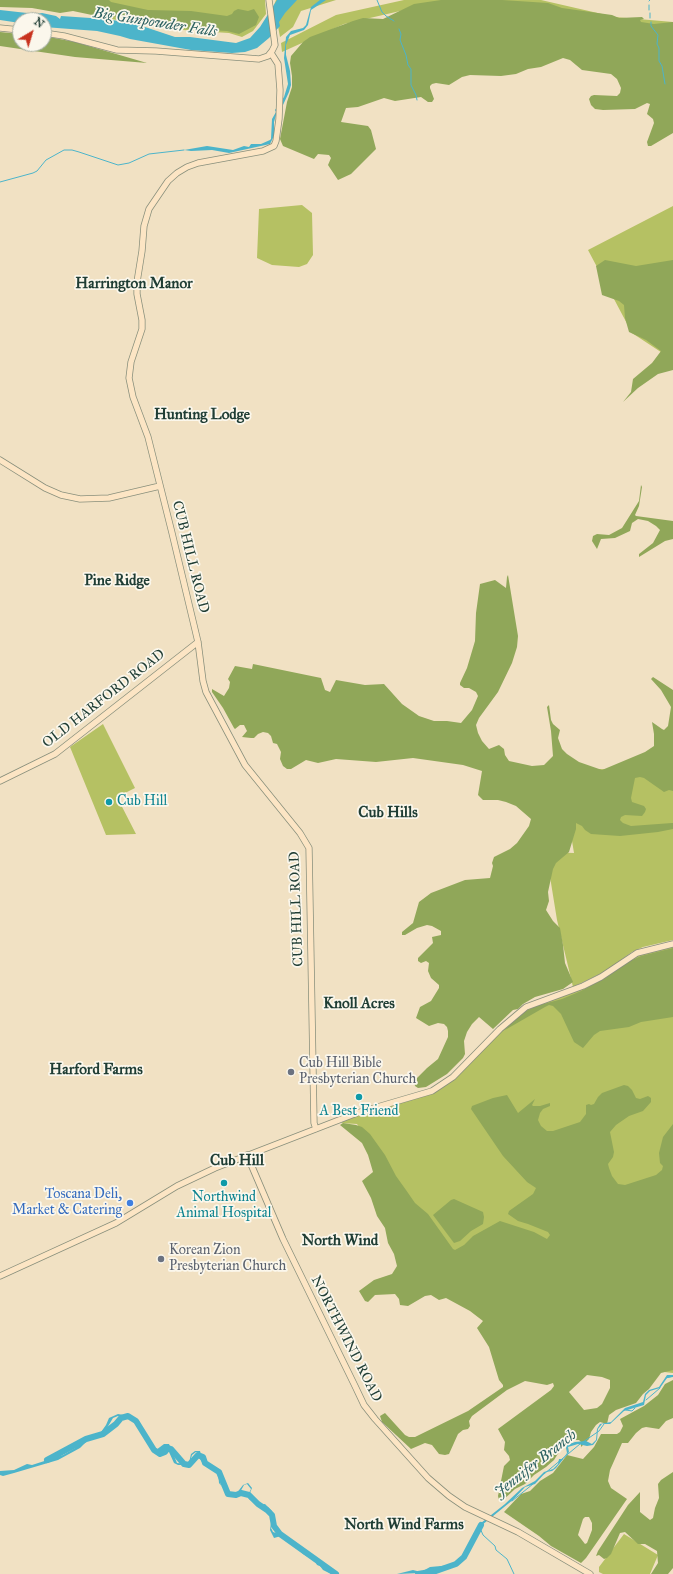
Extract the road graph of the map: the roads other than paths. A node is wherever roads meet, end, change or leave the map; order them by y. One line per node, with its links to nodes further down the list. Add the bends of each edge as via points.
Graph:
1 (269, 1): 5 (street)
2 (0, 28): 3 (street)
3 (12, 29)
4 (52, 34): 7 (street, via 117,50)
5 (274, 42): 6 (street); 8 (street)
6 (270, 53): 7 (street); 8 (street, CUB HILL ROAD)
7 (259, 59): 8 (street, via 273,62)
8 (279, 68): 10 (street, CUB HILL ROAD, via 280,106 276,141 269,149 198,164 182,170 161,190 145,220 137,288 142,329 131,362 129,378)
9 (0, 460): 10 (street, via 45,488 80,499 109,498)
10 (160, 486): 11 (street, CUB HILL ROAD)
11 (198, 642): 12 (street, OLD HARFORD ROAD, via 55,754); 14 (street, CUB HILL ROAD, via 206,692 239,755 309,848)
12 (0, 780)
13 (673, 944): 14 (street, via 637,954 583,986 526,1007 500,1029 453,1077 436,1089 357,1113)
14 (316, 1129): 15 (street)
15 (248, 1155): 16 (street, via 177,1186 110,1226); 17 (street, NORTHWIND ROAD, via 283,1239 355,1386 368,1410 383,1429 438,1487 456,1501)
16 (0, 1276)
17 (590, 1574)

